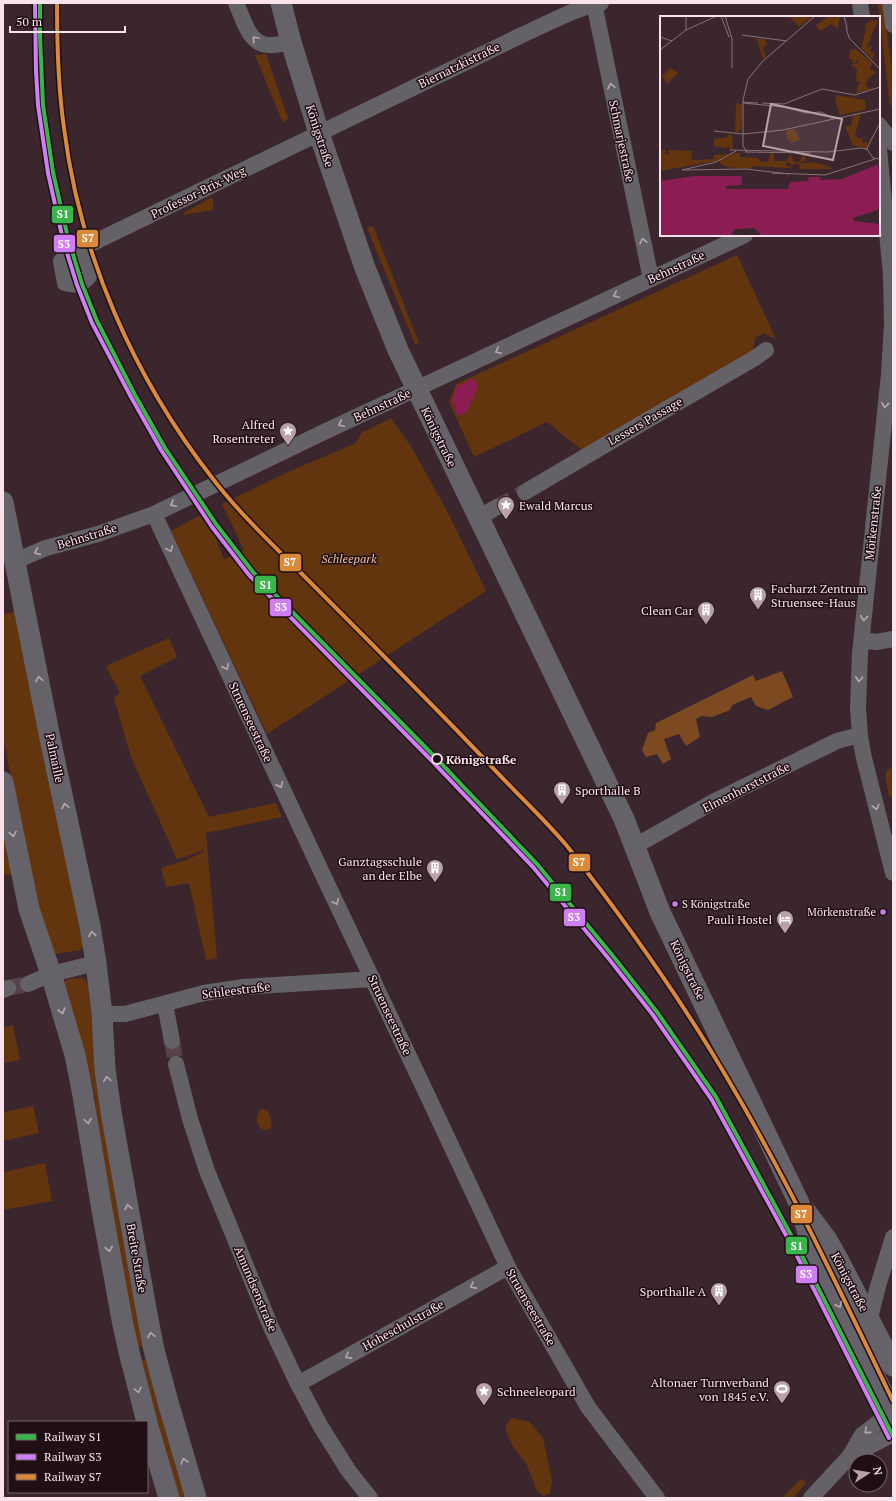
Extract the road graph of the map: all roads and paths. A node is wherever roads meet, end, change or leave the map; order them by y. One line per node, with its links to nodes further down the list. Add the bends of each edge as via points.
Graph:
1 (236, 3): 8 (street, one-way to 1, via 271,46 258,43 252,37)
2 (281, 3): 8 (main road, Königstraße)
3 (596, 3): 10 (street, Biernatzkistraße, via 524,34); 17 (street, Schmarjestraße, one-way to 3)
4 (860, 3): 6 (street)
5 (890, 3): 7 (street)
6 (862, 16)
7 (893, 25)
8 (291, 42): 10 (main road, Königstraße)
9 (880, 127): 11 (street)
10 (319, 133): 15 (street, Professor-Brix-Weg); 20 (main road, Königstraße, via 365,268)
11 (893, 143)
12 (880, 153): 13 (street, Mörkenstraße)
13 (884, 168): 16 (street, Mörkenstraße)
14 (743, 236): 17 (street, Behnstraße)
15 (78, 251)
16 (892, 274): 18 (street, Mörkenstraße)
17 (651, 279): 20 (street, Behnstraße, one-way to 20)
18 (892, 325): 28 (street, Mörkenstraße, one-way to 28)
19 (766, 350): 21 (street, Lessers Passage)
20 (416, 389): 24 (street, Behnstraße, one-way to 24); 25 (main road, Königstraße)
21 (524, 492)
22 (3, 502): 26 (main road, Palmaille)
23 (497, 508): 25 (street)
24 (154, 514): 26 (street, Behnstraße, one-way to 26, via 98,534 46,548); 35 (street, Struenseestraße, one-way to 35)
25 (478, 518): 31 (main road, Königstraße)
26 (9, 564): 33 (main road, Palmaille, one-way to 26, via 50,736)
27 (893, 639): 28 (street, via 876,642)
28 (862, 640): 29 (street, Mörkenstraße, one-way to 29, via 858,707)
29 (860, 737): 31 (street, Elmenhorststraße, via 838,741 713,802); 32 (street, Mörkenstraße, one-way to 32)
30 (3, 782): 34 (main road, one-way to 34, via 29,908)
31 (635, 846): 41 (main road, Königstraße, via 660,912)
32 (893, 873)
33 (96, 963): 34 (street); 38 (main road, Palmaille)
34 (51, 974): 36 (street); 49 (main road, one-way to 49, via 75,1055 125,1333)
35 (373, 979): 37 (street, Schleestraße, via 243,987 204,993); 43 (street, Struenseestraße)
36 (28, 984)
37 (165, 1004): 38 (street, Schleestraße, via 125,1014); 39 (street)
38 (102, 1014): 56 (main road, Breite Straße, one-way to 38, via 154,1350 147,1314 111,1112 105,1069)
39 (172, 1041)
40 (176, 1064): 47 (street, Amundsenstraße, via 206,1171 271,1327)
41 (800, 1203): 44 (main road, Königstraße, via 827,1240); 45 (main road, Königstraße, one-way to 45, via 812,1246)
42 (893, 1237): 44 (street)
43 (508, 1267): 47 (street, Hoheschulstraße, one-way to 47); 58 (street, Struenseestraße, via 588,1407)
44 (870, 1318): 45 (street, via 866,1340); 46 (main road, Königstraße)
45 (868, 1363): 48 (main road, Königstraße)
46 (893, 1366)
47 (298, 1384): 57 (street, Amundsenstraße, via 348,1470)
48 (893, 1413): 52 (street, one-way to 52, via 862,1435)
49 (147, 1421)
50 (148, 1425): 55 (main road)
51 (893, 1434): 53 (street)
52 (851, 1453)
53 (857, 1453)
54 (848, 1458): 59 (street)
55 (169, 1498)
56 (196, 1498)
57 (370, 1498)
58 (657, 1498)
59 (812, 1498)

